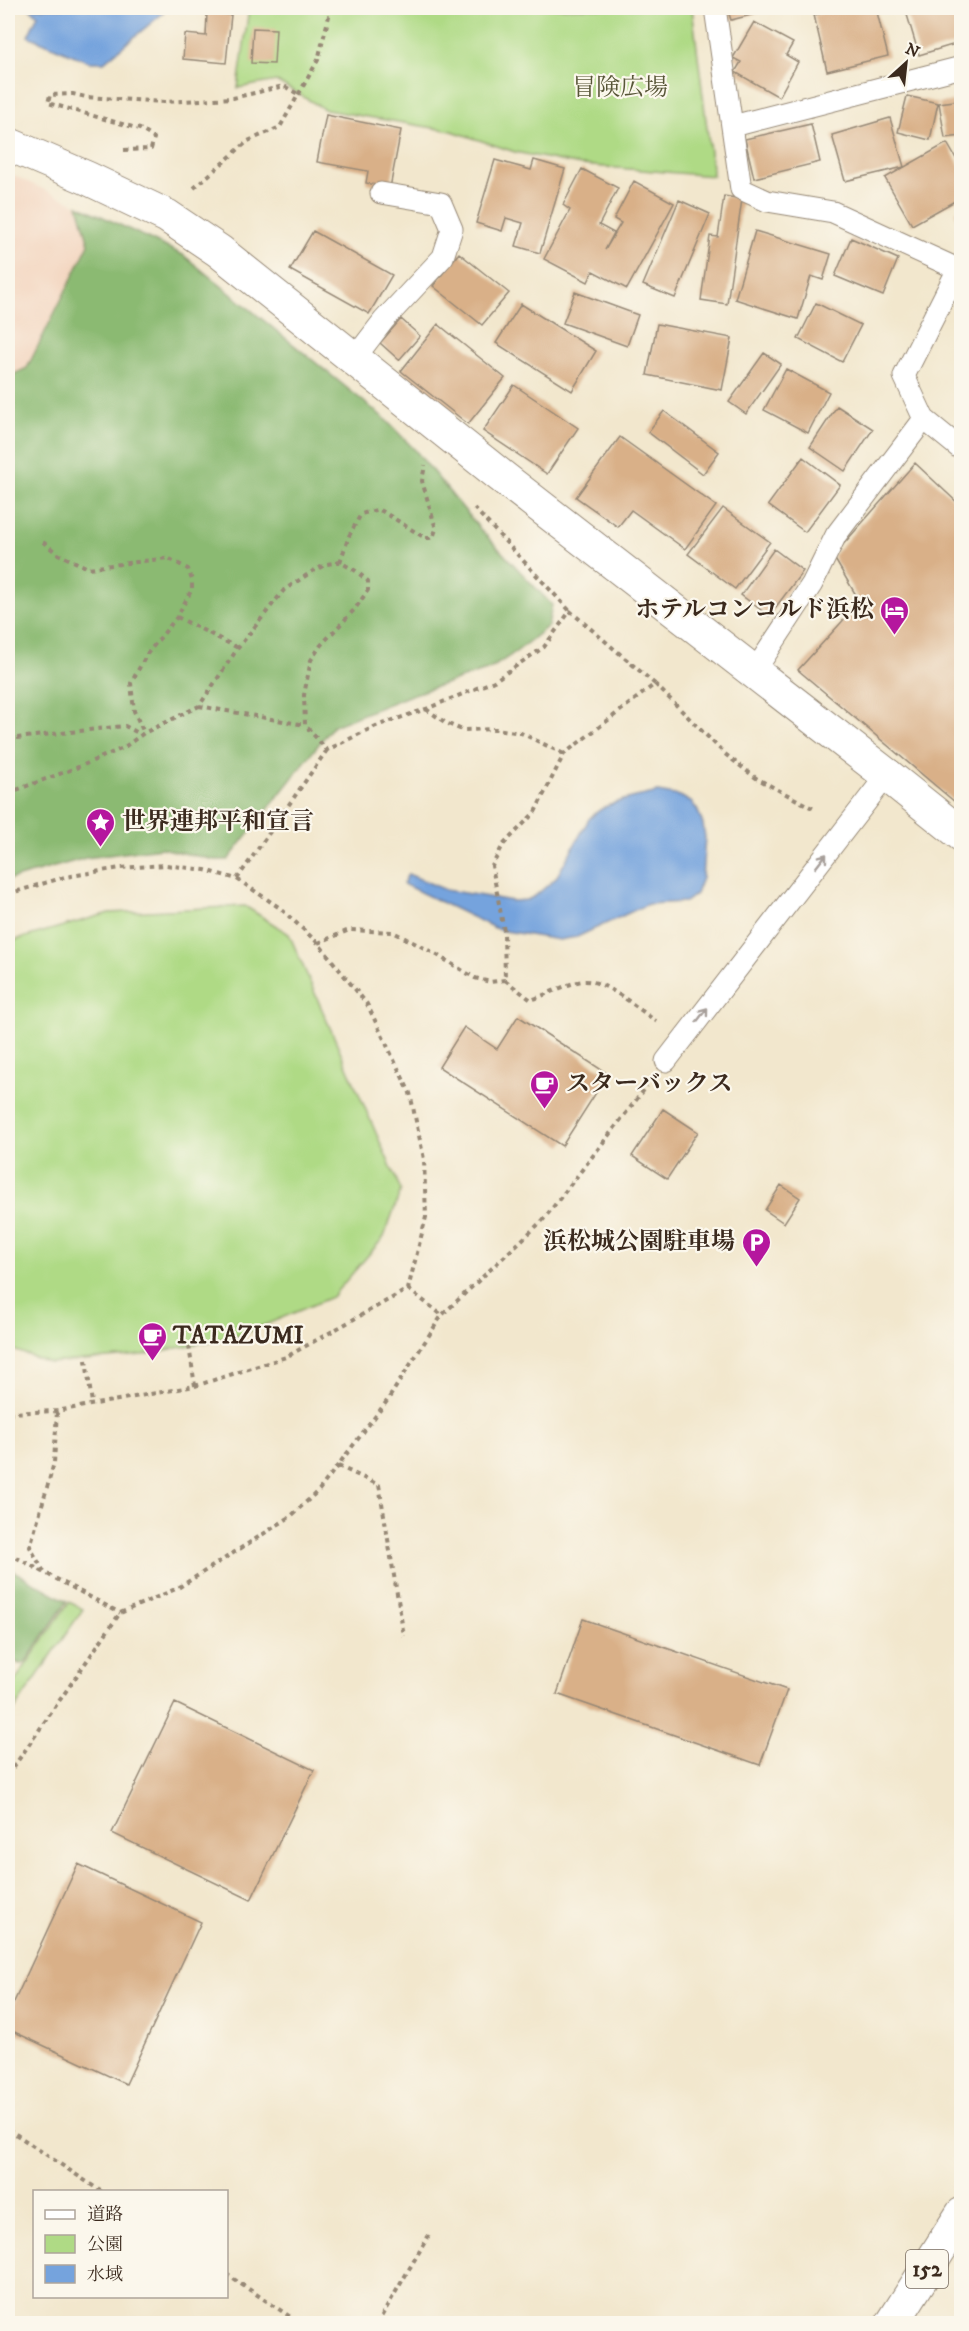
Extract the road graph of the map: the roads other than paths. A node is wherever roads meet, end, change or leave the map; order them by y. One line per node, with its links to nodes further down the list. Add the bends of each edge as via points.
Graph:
1 (715, 8): 3 (lane)
2 (962, 67): 3 (lane)
3 (732, 126): 6 (lane, via 741,189 767,201 833,213)
4 (8, 144): 7 (main road, via 167,216 219,251)
5 (381, 193): 7 (lane, via 441,202 452,229 444,257 384,320)
6 (960, 270): 8 (lane, via 904,376)
7 (354, 359): 10 (main road)
8 (924, 419): 9 (lane); 10 (lane, via 836,535 812,584)
9 (962, 450)
10 (754, 672): 11 (main road)
11 (887, 776): 12 (main road); 13 (lane, one-way to 11)
12 (962, 835)
13 (666, 1061)
14 (962, 2214): 15 (main road, 152)
15 (892, 2324)

